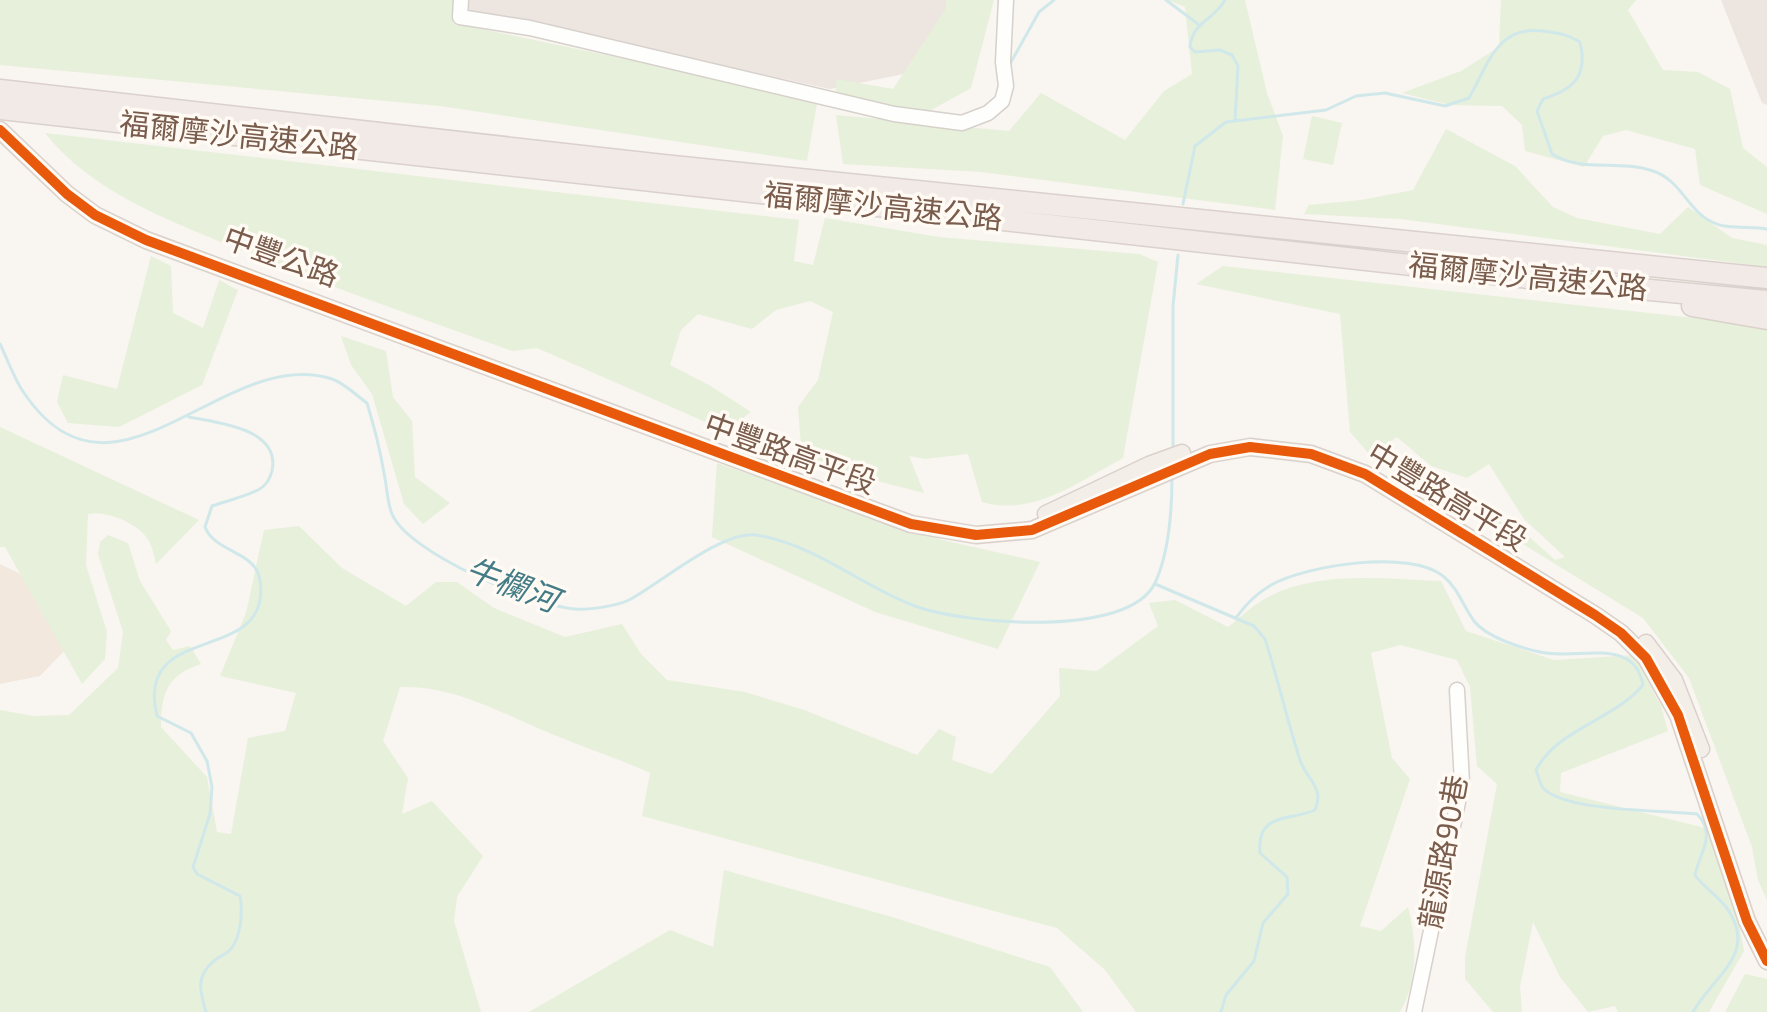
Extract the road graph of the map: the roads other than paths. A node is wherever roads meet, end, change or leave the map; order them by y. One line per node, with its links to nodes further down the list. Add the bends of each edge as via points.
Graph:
1 (461, 0): 2 (street, via 460,17 473,21 530,28 894,114 962,123 1002,101)
2 (1006, 0)
3 (0, 90): 6 (highway, 福爾摩沙高速公路)
4 (0, 109): 6 (highway, 福爾摩沙高速公路)
5 (0, 117): 8 (main road, 中豐公路)
6 (151, 118): 9 (highway, 福爾摩沙高速公路); 10 (highway, 福爾摩沙高速公路)
7 (0, 130): 8 (main road, 中豐公路)
8 (30, 150): 13 (main road, 中豐公路, via 83,195 152,232)
9 (1767, 275)
10 (1555, 281): 11 (highway, 福爾摩沙高速公路); 12 (highway)
11 (1767, 301)
12 (1767, 319)
13 (575, 394): 15 (main road, 中豐路高平段, via 910,515 972,530 1037,518 1209,449 1278,448 1339,462 1396,491 1621,633 1646,658)
14 (1457, 690): 18 (street, 龍源路90巷, via 1462,783)
15 (1702, 771): 16 (main road, 中豐路高平段); 17 (main road, 中豐路高平段, via 1747,921)
16 (1767, 939)
17 (1767, 961)
18 (1414, 1012)

